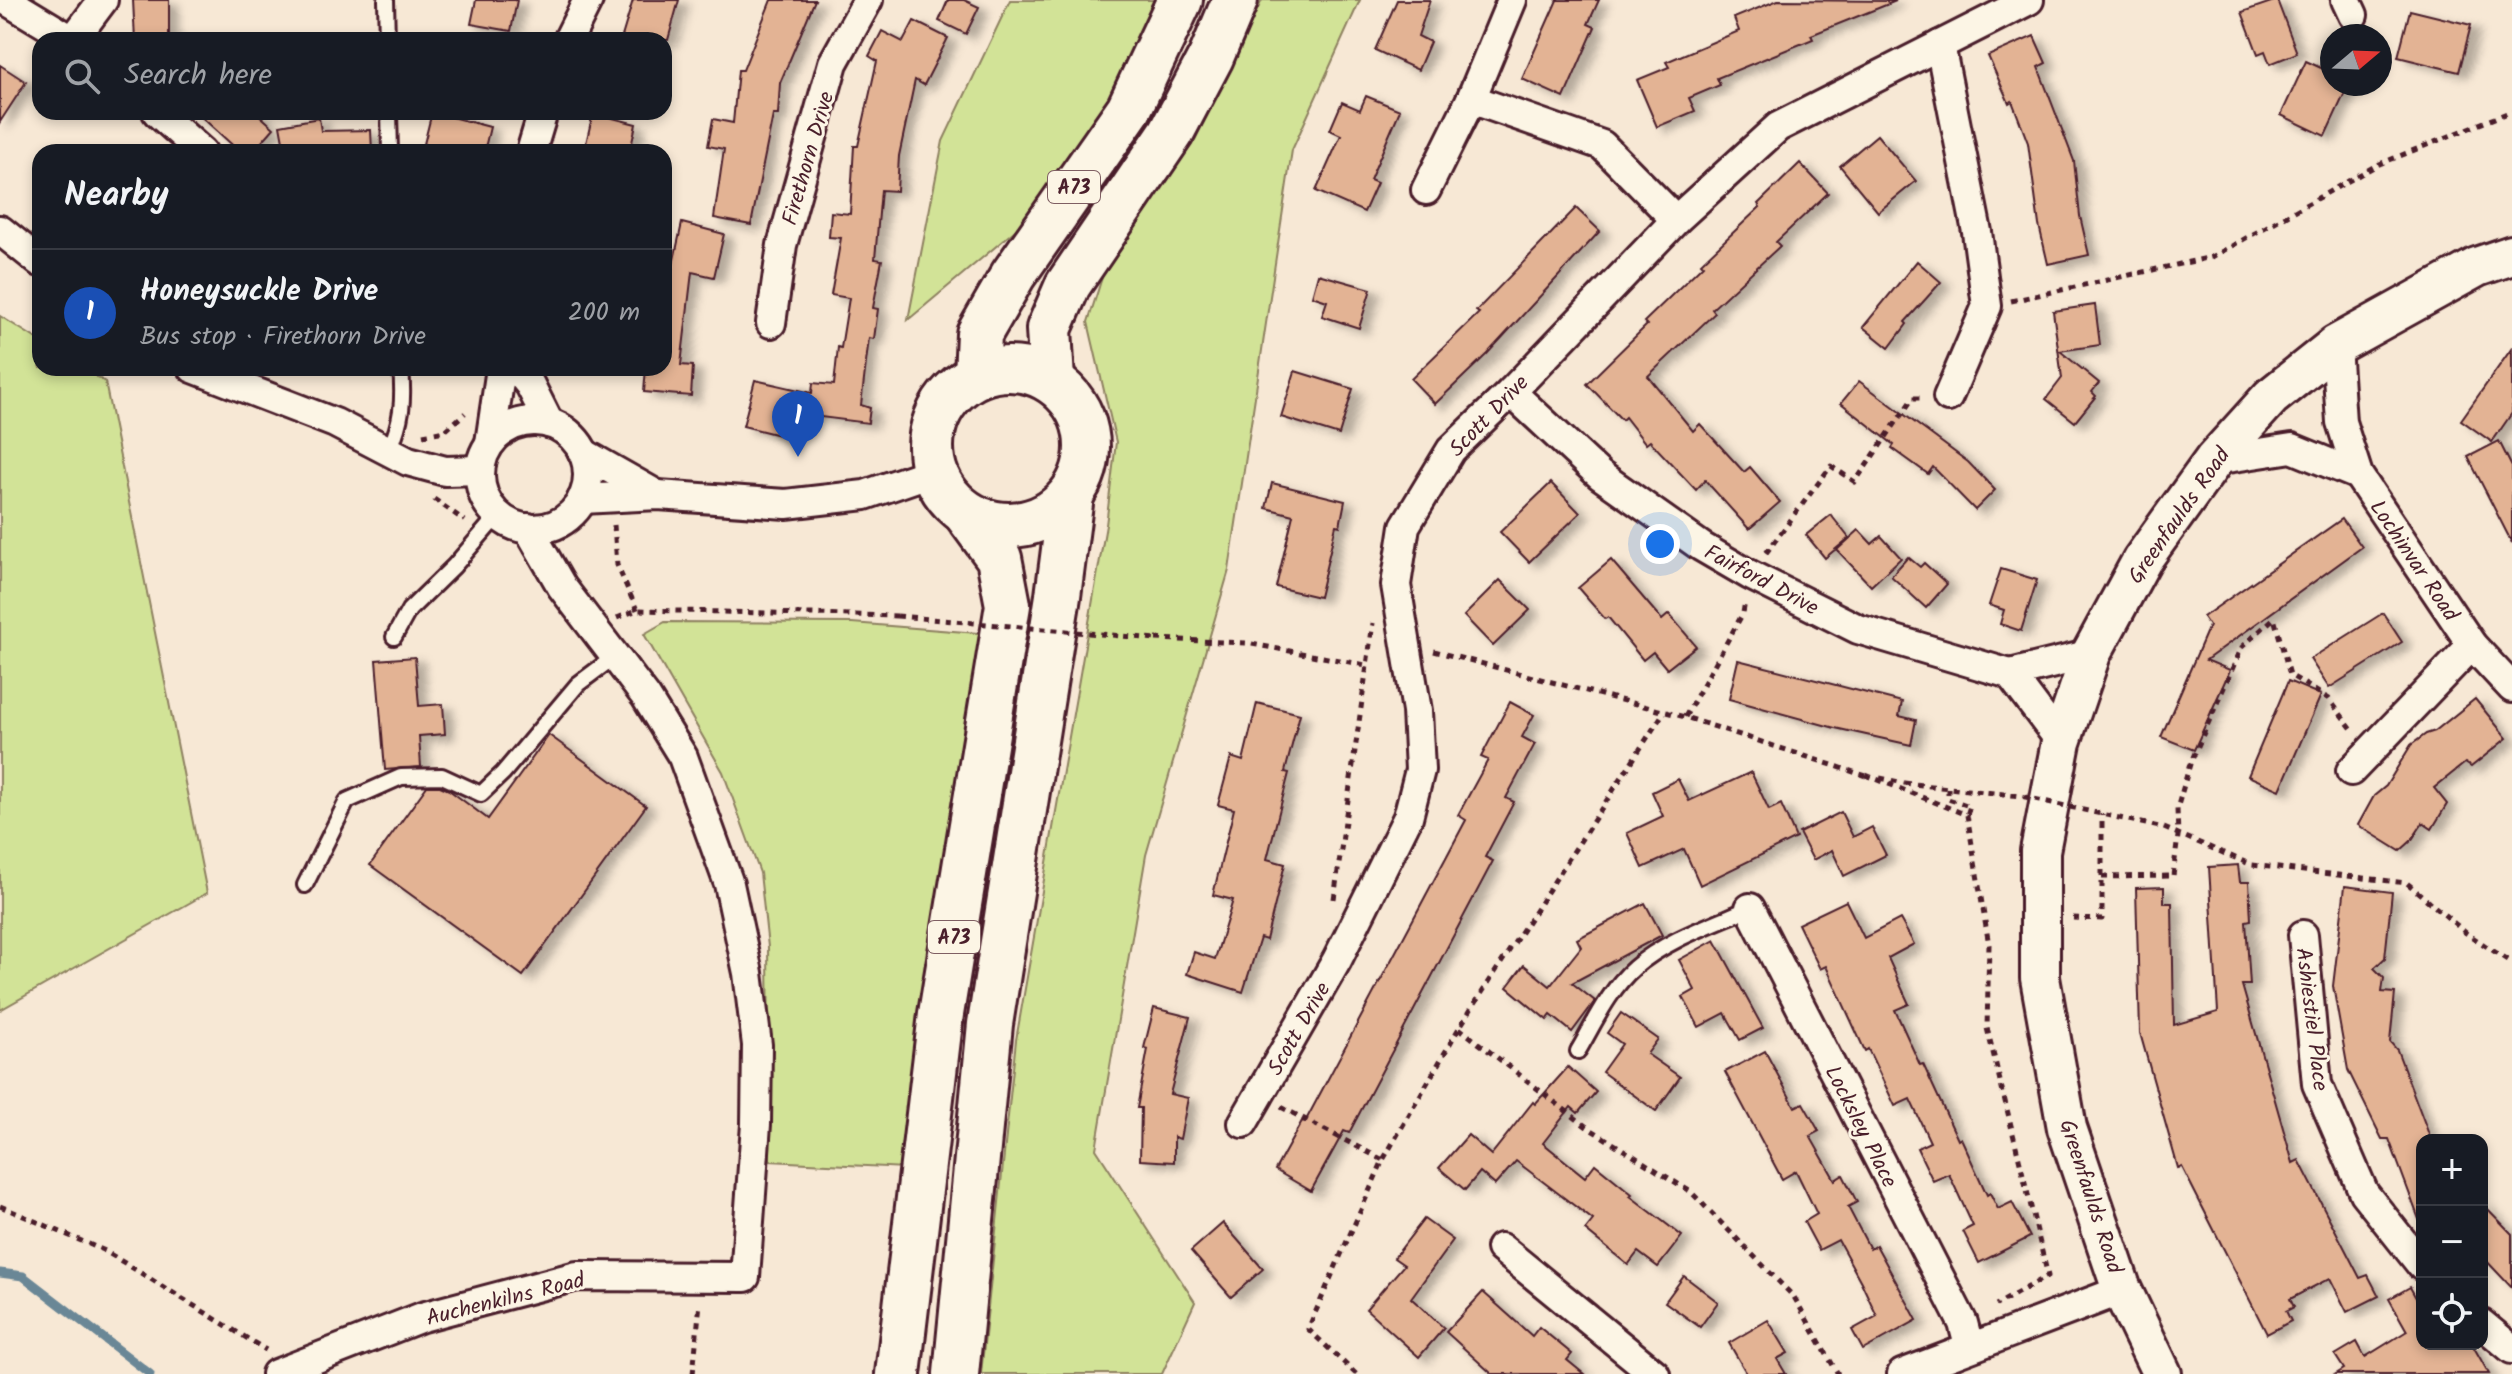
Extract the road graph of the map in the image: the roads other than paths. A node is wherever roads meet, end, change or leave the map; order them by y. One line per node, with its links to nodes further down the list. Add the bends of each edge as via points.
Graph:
1 (6, 0): 10 (street)
2 (103, 0): 11 (street)
3 (386, 0): 12 (lane)
4 (588, 0): 13 (street)
5 (868, 0): 27 (street, Firethorn Drive, via 833,63 782,245)
6 (1180, 0): 29 (main road, A73, via 1129,109 1013,275 979,334)
7 (1235, 0): 34 (main road, A73, via 1171,133 1068,285 1049,329)
8 (1512, 0): 15 (street)
9 (2029, 0): 14 (street, Scott Drive)
10 (60, 32)
11 (79, 32)
12 (387, 32)
13 (572, 32)
14 (1940, 45): 23 (street, Scott Drive, via 1778,127); 36 (street, via 1987,306)
15 (1471, 99): 22 (street); 23 (street, via 1602,145)
16 (166, 120): 19 (street)
17 (389, 120): 20 (lane)
18 (541, 120): 21 (street)
19 (193, 144)
20 (390, 144)
21 (533, 144)
22 (1426, 190)
23 (1676, 220): 35 (street, Scott Drive)
24 (0, 230): 26 (street)
25 (2512, 255): 28 (street, Greenfaulds Road, via 2477,267)
26 (32, 256)
27 (771, 323)
28 (2336, 345): 41 (street, Greenfaulds Road, via 2271,397); 44 (street, Lochinvar Road, via 2341,422)
29 (977, 375): 34 (main road, via 1002,368 1028,370); 43 (main road, via 958,387 933,426)
30 (214, 376): 39 (street, via 335,423)
31 (402, 376): 39 (lane, via 404,400)
32 (500, 376): 38 (street)
33 (523, 376): 37 (street)
34 (1052, 381): 46 (main road, A73, via 1080,413 1087,434 1088,455)
35 (1511, 392): 55 (street, Fairford Drive, via 1600,475 1750,575 1858,629); 63 (street, Scott Drive, via 1451,450 1405,526 1396,585 1417,711 1420,770 1408,817 1337,960)
36 (1948, 397)
37 (549, 423): 38 (street, via 516,424); 40 (street, via 563,429)
38 (490, 443): 42 (street)
39 (389, 451): 42 (street, via 445,471)
40 (583, 453): 45 (street); 47 (street, via 587,484)
41 (2214, 460): 44 (street, Lochinvar Road, via 2292,448); 53 (street, Greenfaulds Road, via 2142,560)
42 (480, 470): 49 (street, via 487,502)
43 (934, 471): 45 (street, via 865,495 786,504); 48 (main road, A73, via 946,495)
44 (2358, 475): 52 (street, Lochinvar Road)
45 (658, 495): 47 (street)
46 (1071, 496): 48 (main road, via 1054,512 1010,526); 72 (main road, A73, via 990,1024)
47 (582, 499): 50 (street, via 560,522)
48 (966, 513): 71 (main road, A73, via 999,558 1008,605 941,1014)
49 (498, 515): 50 (street); 51 (lane, via 409,610)
50 (528, 528): 54 (street, via 562,587)
51 (394, 637)
52 (2472, 645): 56 (street, Lochinvar Road); 58 (street, Lochinvar Road)
53 (2091, 654): 55 (street); 57 (street, Greenfaulds Road)
54 (614, 657): 59 (lane, via 578,684 481,794 442,776 401,777 347,801); 70 (street, Auchenkilns Road, via 683,757 732,899 748,973 757,1045 745,1277 577,1276 422,1317)
55 (2010, 674): 57 (street)
56 (2512, 688)
57 (2061, 742): 66 (street, Greenfaulds Road, via 2040,851 2040,978 2067,1128)
58 (2360, 761)
59 (305, 885)
60 (1750, 908): 62 (lane, via 1689,935 1634,968 1615,989); 68 (street, Locksley Place)
61 (2303, 935): 65 (street, Ashiestiel Place, via 2317,1084 2364,1193)
62 (1578, 1051)
63 (1243, 1123)
64 (1501, 1248): 73 (street)
65 (2416, 1258)
66 (2122, 1290): 68 (street); 75 (street, Greenfaulds Road)
67 (2488, 1329): 69 (street)
68 (1966, 1335): 74 (street)
69 (2512, 1349)
70 (285, 1370)
71 (898, 1374)
72 (956, 1374)
73 (1655, 1374)
74 (1902, 1374)
75 (2162, 1374)

